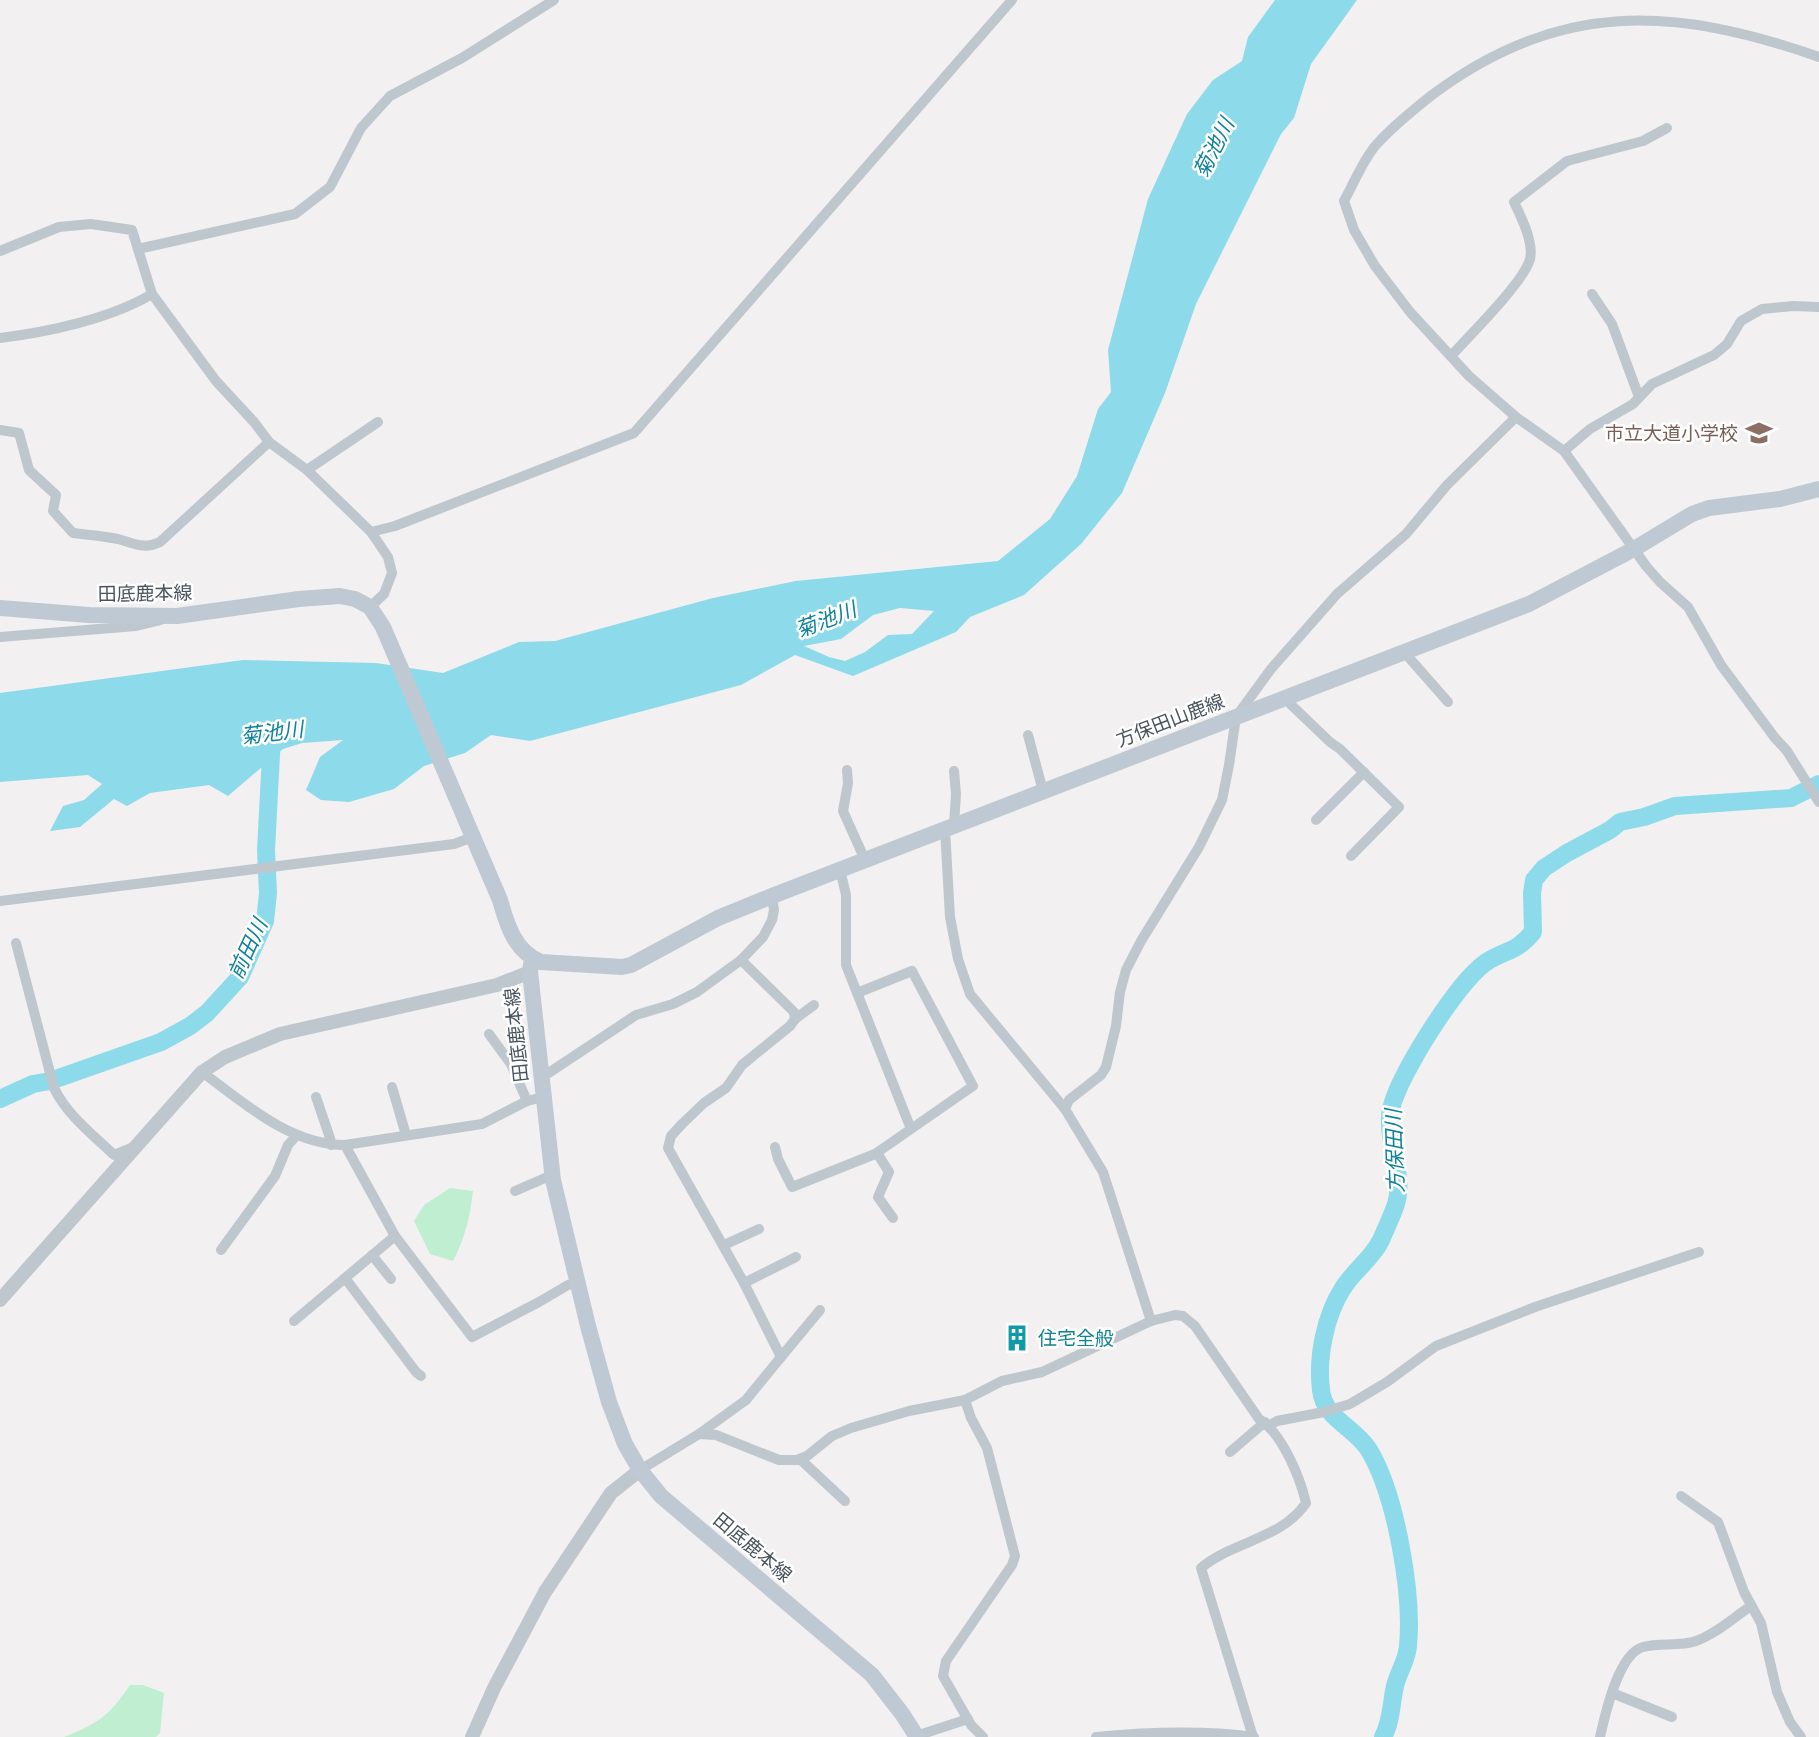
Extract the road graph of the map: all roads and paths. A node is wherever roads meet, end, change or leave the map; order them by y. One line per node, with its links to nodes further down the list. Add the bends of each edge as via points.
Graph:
1 (554, 0): 5 (street, via 462,58 390,96 361,128 330,187 295,214)
2 (1012, 0): 20 (street, via 634,433)
3 (1819, 57): 11 (street, via 1749,34 1624,17 1584,20 1515,42 1446,84 1375,146 1344,201 1354,230 1376,266)
4 (1667, 128): 11 (street, via 1643,141 1567,161 1514,202 1527,228 1530,258 1516,284)
5 (138, 249): 6 (street, via 132,230 91,224 59,227); 7 (street)
6 (0, 251)
7 (152, 294): 10 (street, via 91,318); 16 (street, via 216,381)
8 (1592, 294): 12 (street, via 1612,324)
9 (1819, 307): 12 (street, via 1762,309 1741,321 1714,355 1652,384)
10 (0, 338)
11 (1451, 356): 13 (street)
12 (1639, 397): 17 (street)
13 (1516, 417): 17 (street); 29 (street, via 1447,485 1404,537 1337,594)
14 (378, 422): 18 (street)
15 (0, 430): 16 (street, via 19,433 30,470 57,495 53,511 73,533 151,546)
16 (269, 442): 18 (street)
17 (1564, 451): 21 (street)
18 (307, 470): 20 (street)
19 (1819, 489): 21 (main road, 方保田山鹿線, via 1709,508)
20 (371, 532): 22 (street, via 388,557 392,573 384,594)
21 (1634, 549): 26 (main road, 方保田山鹿線, via 1529,604); 35 (street, via 1688,607 1721,665 1787,751)
22 (370, 607): 24 (main road, 田底鹿本線, via 326,596); 38 (main road, via 383,627)
23 (0, 608): 24 (main road, 田底鹿本線)
24 (177, 617): 25 (street, via 136,626)
25 (0, 638)
26 (1404, 652): 27 (main road, 方保田山鹿線); 28 (street)
27 (1284, 698): 29 (main road, 方保田山鹿線); 33 (street)
28 (1448, 702)
29 (1236, 717): 34 (main road, 方保田山鹿線); 56 (street, via 1222,800 1126,970 1106,1067)
30 (1028, 735): 34 (street)
31 (848, 770): 40 (street, via 843,811)
32 (954, 771): 37 (street, via 957,794)
33 (1364, 772): 36 (street); 39 (street, via 1399,807)
34 (1043, 791): 37 (main road, 方保田山鹿線)
35 (1819, 802)
36 (1316, 820)
37 (949, 827): 40 (main road, 方保田山鹿線); 56 (street, via 950,917 970,994)
38 (473, 837): 43 (street, via 454,844); 46 (main road, via 513,937)
39 (1351, 856)
40 (865, 860): 41 (main road, 方保田山鹿線)
41 (840, 869): 42 (main road, 方保田山鹿線); 47 (street, via 846,895 846,965)
42 (772, 896): 45 (street, via 772,920); 46 (main road, 方保田山鹿線, via 718,918 631,965)
43 (0, 901)
44 (16, 943): 62 (street, via 61,1101 114,1155)
45 (741, 960): 49 (street); 52 (street, via 697,992 636,1015)
46 (531, 965): 51 (street, via 497,985 280,1034); 52 (main road, 田底鹿本線)
47 (857, 993): 57 (street); 57 (street, via 912,971 973,1086)
48 (814, 1006): 49 (street)
49 (795, 1018): 70 (street, via 671,1136 668,1148)
50 (489, 1034): 55 (street)
51 (202, 1072): 58 (street, via 243,1104); 62 (street)
52 (541, 1078): 55 (main road, 田底鹿本線)
53 (393, 1087): 59 (street)
54 (316, 1097): 60 (street)
55 (535, 1099): 59 (street, via 482,1124); 65 (main road, 田底鹿本線)
56 (1065, 1109): 82 (street, via 1103,1172)
57 (911, 1129): 64 (street)
58 (297, 1135): 60 (street); 71 (street)
59 (406, 1135): 61 (street)
60 (331, 1145): 61 (street)
61 (345, 1145): 69 (street)
62 (134, 1147): 79 (street)
63 (775, 1147): 64 (street, via 792,1187)
64 (877, 1153): 67 (street, via 889,1172 878,1197)
65 (552, 1175): 66 (street); 77 (main road, 田底鹿本線)
66 (515, 1191)
67 (893, 1218)
68 (759, 1228): 70 (street)
69 (395, 1236): 73 (street); 77 (street, via 472,1337)
70 (724, 1245): 78 (street)
71 (222, 1250)
72 (1699, 1251): 86 (street, via 1436,1346 1350,1404)
73 (372, 1255): 75 (street); 76 (street)
74 (796, 1257): 78 (street)
75 (345, 1278): 81 (street); 84 (street)
76 (391, 1279)
77 (578, 1282): 90 (main road, 田底鹿本線, via 609,1402)
78 (744, 1283): 83 (street)
79 (0, 1300)
80 (820, 1310): 83 (street)
81 (294, 1321)
82 (1151, 1321): 85 (street, via 1042,1372 1002,1381); 86 (street, via 1175,1315 1188,1319 1259,1419)
83 (781, 1357): 87 (street, via 746,1400)
84 (421, 1376)
85 (965, 1400): 89 (street, via 851,1428); 96 (street, via 987,1448 1015,1556 946,1661 943,1676)
86 (1268, 1424): 88 (street); 101 (street, via 1286,1451 1306,1503 1277,1528 1200,1568)
87 (699, 1434): 89 (street, via 716,1435 779,1460); 90 (street)
88 (1230, 1452)
89 (800, 1459): 92 (street)
90 (640, 1470): 97 (main road, 田底鹿本線, via 679,1513 872,1675); 98 (street, via 611,1493 545,1592)
91 (1681, 1496): 93 (street, via 1718,1522)
92 (845, 1501)
93 (1751, 1606): 94 (street, via 1696,1641 1635,1650); 103 (street, via 1761,1623 1777,1692)
94 (1612, 1693): 95 (street); 102 (street)
95 (1672, 1717)
96 (968, 1719): 97 (street); 99 (street)
97 (916, 1736)
98 (472, 1737)
99 (983, 1737)
100 (1096, 1737): 101 (street, via 1190,1732)
101 (1253, 1737)
102 (1601, 1737)
103 (1801, 1737)

